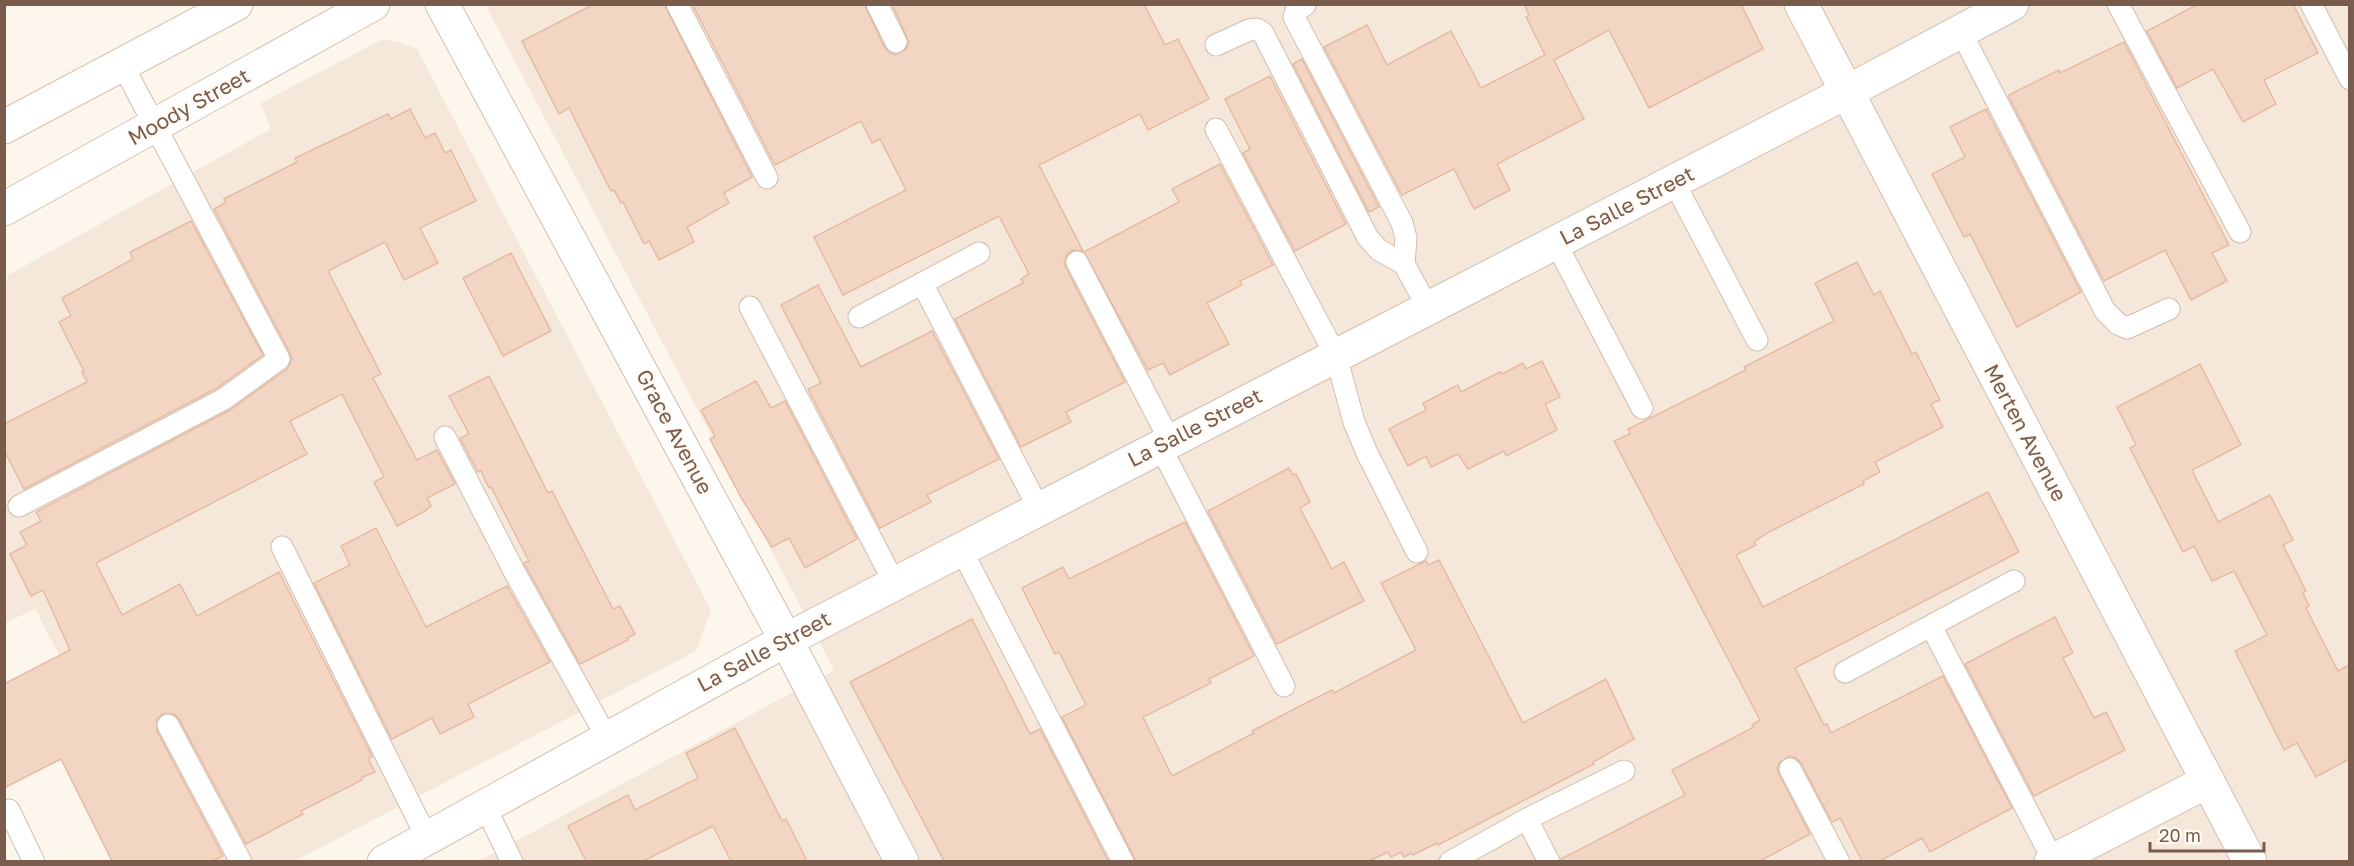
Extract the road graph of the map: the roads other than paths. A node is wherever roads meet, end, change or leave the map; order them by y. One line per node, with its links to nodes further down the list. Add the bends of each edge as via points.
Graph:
1 (236, 4): 14 (street)
2 (373, 4): 17 (street, Moody Street)
3 (442, 4): 46 (street, Grace Avenue)
4 (677, 4): 20 (lane)
5 (877, 4): 12 (lane)
6 (1801, 4): 16 (street, Merten Avenue)
7 (2012, 4): 11 (street, La Salle Street)
8 (2118, 4): 23 (lane)
9 (2311, 4): 15 (lane)
10 (1305, 5): 27 (lane, via 1294,17 1402,223 1406,238)
11 (1961, 32): 16 (street, La Salle Street); 31 (lane, via 2105,311 2127,328)
12 (896, 42)
13 (1216, 45): 27 (lane, via 1249,30 1263,33 1368,237 1380,250)
14 (122, 64): 17 (lane); 18 (street)
15 (2349, 79)
16 (1847, 92): 21 (street, La Salle Street); 53 (street, Merten Avenue)
17 (156, 125): 22 (street, Moody Street); 38 (lane, via 279,359 224,399)
18 (4, 127)
19 (1216, 129): 34 (lane)
20 (767, 178)
21 (1674, 182): 24 (street, La Salle Street); 33 (lane)
22 (4, 209)
23 (2240, 232)
24 (1556, 243): 30 (street, La Salle Street); 35 (lane)
25 (979, 253): 28 (lane)
26 (1077, 262): 37 (lane)
27 (1404, 264): 30 (lane)
28 (922, 284): 32 (lane); 39 (lane)
29 (750, 306): 44 (lane)
30 (1428, 308): 34 (street, La Salle Street)
31 (2169, 309)
32 (859, 317)
33 (1758, 340)
34 (1336, 356): 37 (street, La Salle Street); 42 (lane, via 1354,422)
35 (1642, 408)
36 (445, 436): 50 (lane, via 515,573)
37 (1165, 444): 39 (street, La Salle Street); 48 (lane)
38 (20, 506)
39 (1039, 509): 41 (street, La Salle Street)
40 (282, 548): 57 (lane)
41 (961, 549): 44 (street, La Salle Street); 63 (lane)
42 (1417, 552)
43 (2014, 581): 45 (lane)
44 (895, 584): 46 (street, La Salle Street)
45 (1930, 626): 47 (lane); 67 (lane)
46 (786, 640): 50 (street, La Salle Street); 62 (street, Grace Avenue)
47 (1845, 672)
48 (1284, 686)
49 (168, 725): 59 (lane)
50 (607, 738): 54 (street, La Salle Street)
51 (1790, 769): 66 (lane)
52 (1624, 771): 56 (lane)
53 (2208, 781): 67 (street); 68 (street, Merten Avenue)
54 (485, 806): 57 (street, La Salle Street); 61 (lane)
55 (9, 810): 58 (lane)
56 (1527, 819): 64 (lane); 65 (lane)
57 (427, 838): 60 (street, La Salle Street)
58 (34, 861)
59 (241, 861)
60 (384, 861)
61 (512, 861)
62 (902, 861)
63 (1123, 861)
64 (1450, 861)
65 (1549, 861)
66 (1839, 861)
67 (2052, 861)
68 (2250, 861)

